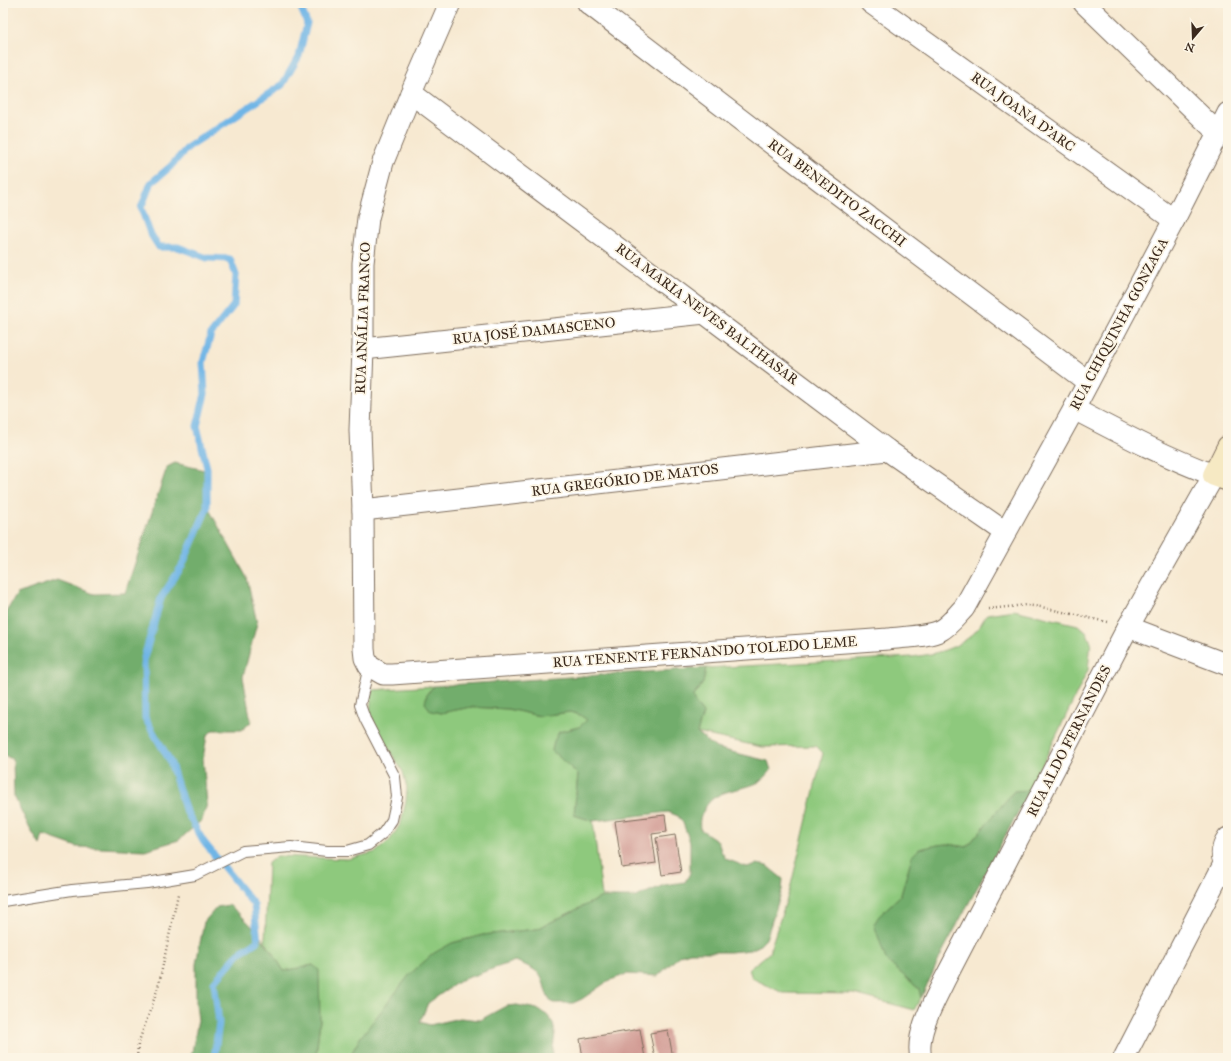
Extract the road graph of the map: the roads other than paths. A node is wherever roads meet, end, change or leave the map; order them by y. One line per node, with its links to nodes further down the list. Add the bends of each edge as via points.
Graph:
1 (450, 3): 5 (street, RUA ANÁLIA FRANCO)
2 (588, 3): 11 (street, RUA BENEDITO ZACCHI)
3 (871, 3): 8 (street, RUA JOANA D'ARC)
4 (1084, 3): 7 (street)
5 (411, 93): 9 (street, RUA MARIA NEVES BALTHASAR); 10 (street, RUA ANÁLIA FRANCO, via 383,162 368,218 363,263)
6 (1228, 113): 7 (street, RUA CHIQUINHA GONZAGA)
7 (1218, 133): 8 (street, RUA CHIQUINHA GONZAGA)
8 (1174, 220): 11 (street, RUA CHIQUINHA GONZAGA)
9 (705, 313): 10 (street, RUA JOSÉ DAMASCENO); 14 (street, RUA MARIA NEVES BALTHASAR)
10 (363, 349): 16 (street, RUA ANÁLIA FRANCO, via 360,430)
11 (1088, 382): 12 (street, RUA CHIQUINHA GONZAGA)
12 (1074, 409): 15 (street, via 1183,464); 17 (street, RUA CHIQUINHA GONZAGA)
13 (1228, 448): 15 (street, RUA ALDO FERNANDES)
14 (887, 450): 16 (street, RUA GREGÓRIO DE MATOS); 17 (street, RUA MARIA NEVES BALTHASAR)
15 (1221, 477): 18 (street, RUA ALDO FERNANDES)
16 (363, 510): 19 (street, RUA ANÁLIA FRANCO)
17 (1005, 532): 19 (street, RUA TENENTE FERNANDO TOLEDO LEME, via 964,608 941,630 923,635 419,673 382,674)
18 (1128, 627): 20 (street); 24 (street, RUA ALDO FERNANDES, via 944,981 931,1008)
19 (366, 657): 23 (lane, via 360,706 395,777 398,797 392,820 383,833 368,845 347,851 291,847 243,851 195,875 147,884 72,890)
20 (1228, 665)
21 (1228, 838): 22 (street, via 1222,850)
22 (1226, 866): 25 (street)
23 (3, 901)
24 (921, 1048)
25 (1124, 1058)

